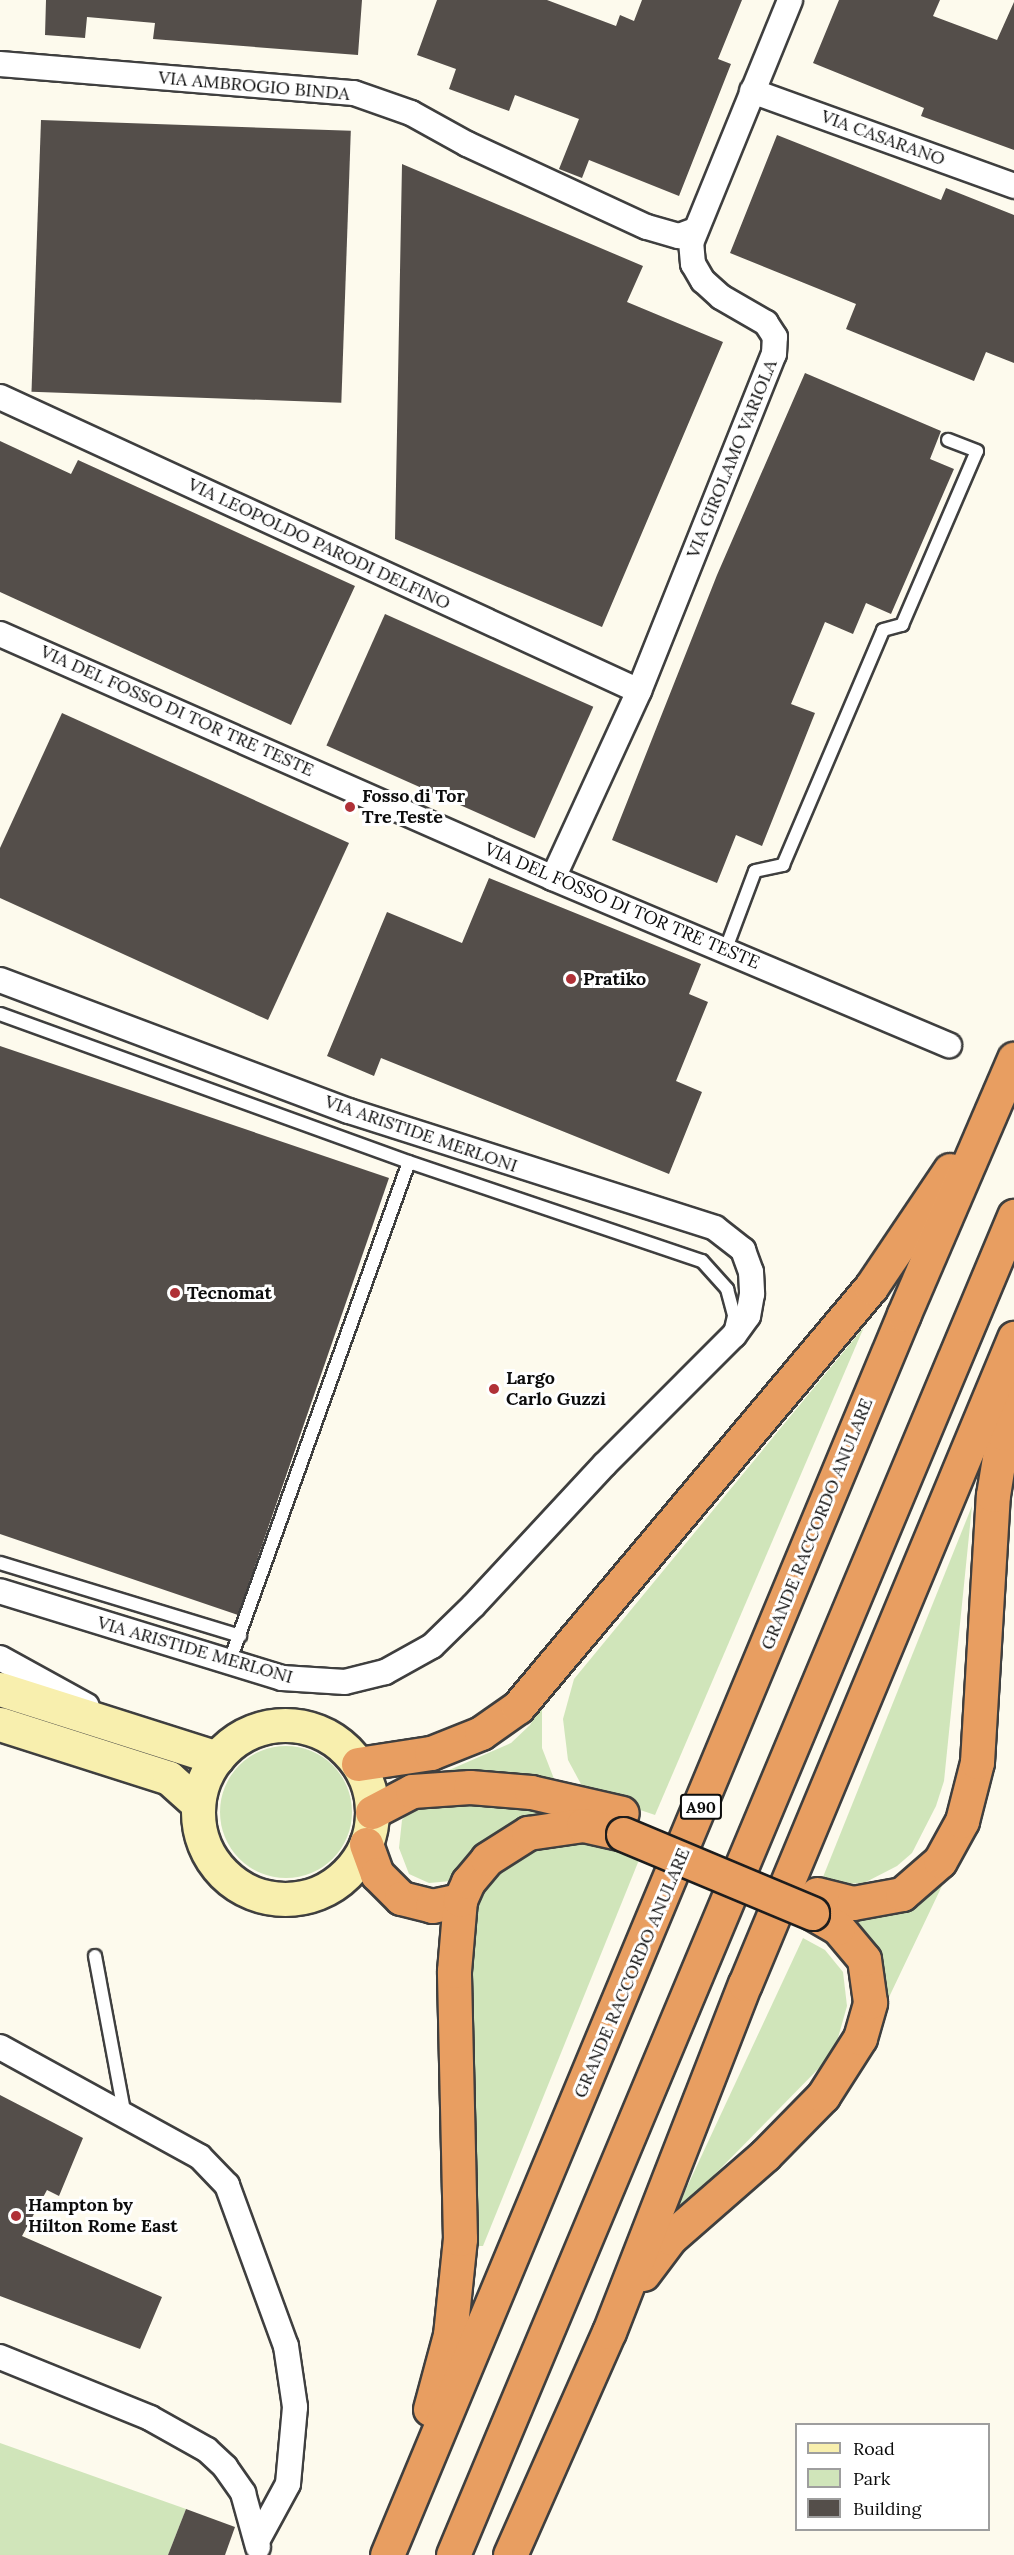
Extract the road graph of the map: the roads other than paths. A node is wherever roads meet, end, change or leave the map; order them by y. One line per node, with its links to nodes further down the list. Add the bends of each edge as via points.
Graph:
1 (790, 0): 3 (street, VIA GIROLAMO VARIOLA)
2 (0, 64): 5 (street, VIA AMBROGIO BINDA, via 354,93 411,113 467,144 647,227 679,236)
3 (752, 90): 4 (street, VIA CASARANO); 5 (street, VIA GIROLAMO VARIOLA)
4 (1014, 186)
5 (693, 231): 9 (street, VIA GIROLAMO VARIOLA, via 691,256 703,281 726,301 766,323 775,337 775,349)
6 (0, 397): 9 (street, VIA LEOPOLDO PARODI DELFINO)
7 (948, 440): 11 (lane, via 977,451 902,625 883,630 783,865 755,871)
8 (0, 634): 10 (street, VIA DEL FOSSO DI TOR TRE TESTE)
9 (639, 691): 10 (street, VIA GIROLAMO VARIOLA)
10 (553, 878): 11 (street, VIA DEL FOSSO DI TOR TRE TESTE)
11 (725, 951): 14 (street, VIA DEL FOSSO DI TOR TRE TESTE)
12 (0, 980): 20 (street, VIA ARISTIDE MERLONI, via 437,1141 716,1228 743,1250 751,1272 748,1316)
13 (0, 1014): 17 (lane, VIA ARISTIDE MERLONI)
14 (949, 1045)
15 (1014, 1059): 16 (highway, GRANDE RACCORDO ANULARE / A90)
16 (996, 1101): 33 (highway, via 871,1287 534,1690 498,1723 462,1742 414,1757); 44 (highway, GRANDE RACCORDO ANULARE / A90)
17 (409, 1162): 20 (lane, VIA ARISTIDE MERLONI, via 702,1261 728,1289 733,1307); 24 (lane)
18 (1014, 1216): 46 (highway)
19 (1014, 1338): 42 (highway, via 745,1984)
20 (727, 1344): 26 (street, VIA ARISTIDE MERLONI, via 605,1464 451,1629 410,1660 359,1680 328,1683 282,1678)
21 (1014, 1393): 38 (highway, via 993,1495 977,1762 962,1821 939,1861 902,1894 854,1903)
22 (0, 1563): 24 (lane)
23 (0, 1591): 26 (street, VIA ARISTIDE MERLONI)
24 (240, 1636): 26 (lane)
25 (0, 1658): 29 (street)
26 (229, 1663)
27 (0, 1689): 29 (main road)
28 (0, 1724): 32 (main road)
29 (142, 1736): 31 (main road)
30 (0, 1738): 32 (street)
31 (217, 1758): 33 (main road, via 250,1731 284,1725 325,1735); 34 (main road, via 204,1780)
32 (120, 1761): 34 (main road, via 169,1778)
33 (358, 1764): 36 (main road, via 369,1785)
34 (198, 1804): 36 (main road, via 201,1836 209,1853 231,1880 261,1895 295,1898 327,1888 353,1866)
35 (629, 1826): 36 (highway, via 543,1795 470,1786 412,1791); 37 (highway, via 583,1825 528,1833 502,1847 481,1865); 38 (highway, bridge)
36 (369, 1828): 37 (highway, via 385,1886 401,1898 432,1905)
37 (460, 1900): 44 (highway, via 454,1971 460,2174 458,2268 450,2335)
38 (814, 1903): 42 (highway, via 849,1938 868,1973 868,2016 855,2049 836,2079 801,2119 670,2238 642,2275)
39 (95, 1956): 41 (lane)
40 (0, 2047): 41 (street)
41 (125, 2116): 45 (street, via 200,2157 219,2174 248,2237 286,2346 295,2407 288,2484)
42 (609, 2332): 47 (highway)
43 (0, 2357): 45 (street, via 144,2415 207,2450 243,2493)
44 (392, 2542)
45 (259, 2548)
46 (453, 2555)
47 (510, 2555)

